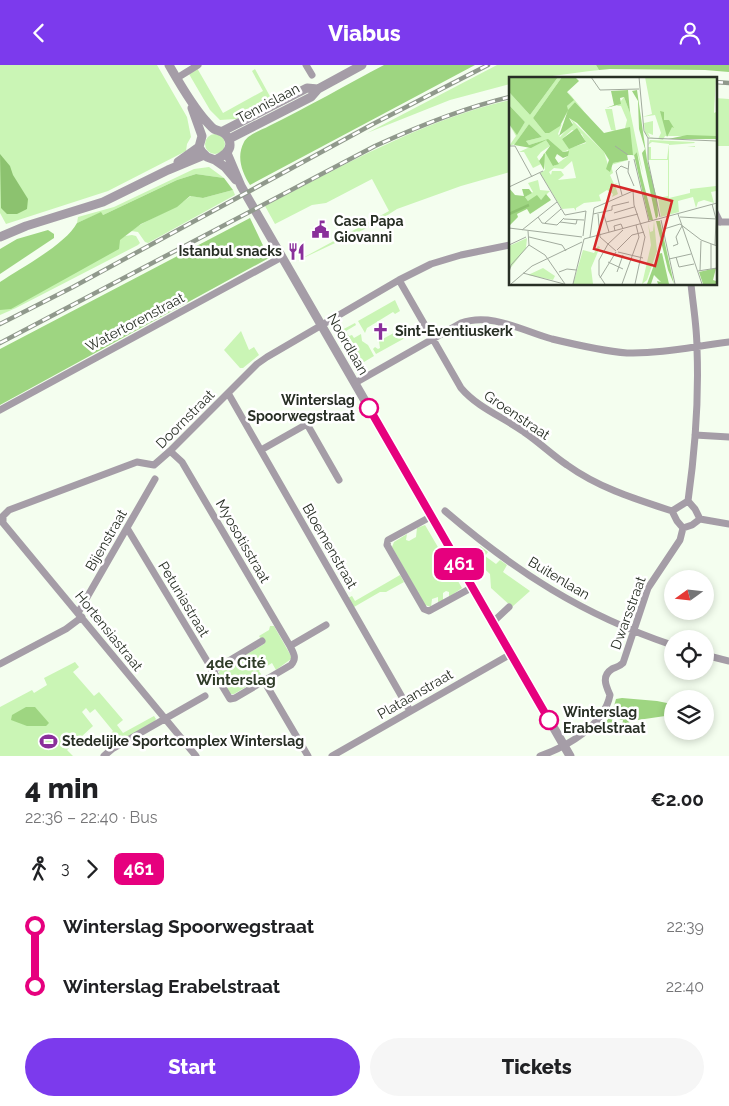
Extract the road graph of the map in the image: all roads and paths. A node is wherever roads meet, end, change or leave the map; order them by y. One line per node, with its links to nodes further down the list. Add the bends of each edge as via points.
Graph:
1 (169, 65): 6 (street)
2 (198, 65): 6 (street)
3 (306, 65): 5 (street)
4 (362, 65): 7 (street, Tennislaan)
5 (312, 75)
6 (177, 78): 8 (street)
7 (318, 89): 9 (street, Tennislaan, via 307,88); 11 (street, Tennislaan, via 311,97)
8 (187, 96): 9 (street, via 204,118); 10 (street)
9 (219, 130): 10 (street, via 206,131); 11 (street)
10 (202, 135): 12 (street)
11 (229, 139): 13 (street)
12 (202, 151): 14 (street, Noordlaan); 18 (street, via 103,202)
13 (227, 153): 14 (street); 15 (street, Noordlaan)
14 (215, 160): 15 (street, Noordlaan)
15 (241, 186): 20 (street, Noordlaan)
16 (717, 222): 17 (street)
17 (729, 222)
18 (0, 237)
19 (509, 245): 21 (street, Doornstraat, via 431,264)
20 (282, 257): 23 (street, Noordlaan); 29 (street, Watertorenstraat)
21 (399, 280): 23 (street, Doornstraat); 24 (street, Groenstraat)
22 (690, 285): 26 (street)
23 (321, 326): 27 (street, Noordlaan); 28 (street, Doornstraat, via 256,364)
24 (433, 339): 26 (street, via 477,318 592,348 627,353); 27 (street); 38 (street, Groenstraat, via 461,388 478,404 525,432 591,480 612,491)
25 (729, 342): 26 (street)
26 (697, 347): 30 (street)
27 (355, 383): 39 (street, Noordlaan)
28 (228, 393): 32 (street, Bloemenstraat); 33 (street, Doornstraat)
29 (0, 410)
30 (696, 435): 31 (street); 36 (street)
31 (729, 437)
32 (261, 450): 35 (street, via 307,424); 61 (street, Bloemenstraat)
33 (170, 451): 41 (street, Doornstraat, via 154,465 137,462 9,510 3,516); 53 (street, Myosotisstraat, via 182,462)
34 (155, 479): 43 (street, Bijenstraat)
35 (339, 480)
36 (688, 501): 38 (street); 40 (street)
37 (445, 511): 50 (street, Buitenlaan, via 494,552 539,583)
38 (672, 511): 44 (street)
39 (432, 516): 45 (street, Noordlaan); 45 (street, via 388,540 387,545 424,609 429,611)
40 (700, 519): 42 (street); 44 (street)
41 (3, 523): 47 (street, Hortensiastraat)
42 (729, 524)
43 (128, 528): 47 (street, Bijenstraat); 58 (street, Petuniastraat)
44 (684, 528): 50 (street, Dwarsstraat, via 680,540 648,588)
45 (473, 587): 48 (street, Noordlaan)
46 (509, 607): 48 (street)
47 (80, 615): 57 (street, Bijenstraat, via 66,629); 62 (street, Hortensiastraat)
48 (493, 622): 54 (street, Noordlaan)
49 (326, 625): 53 (street)
50 (634, 631): 52 (street, Buitenlaan); 63 (street, Dwarsstraat, via 623,663 605,678 610,695 607,704 583,734)
51 (262, 641): 58 (street)
52 (664, 642)
53 (290, 646): 59 (street, via 295,661)
54 (511, 654): 61 (street, Plataanstraat); 63 (street, Noordlaan)
55 (714, 657): 56 (street)
56 (729, 661)
57 (0, 664)
58 (212, 671): 59 (street, Petuniastraat, via 230,699)
59 (264, 681): 66 (street)
60 (205, 696): 62 (street)
61 (410, 711): 67 (street, Plataanstraat)
62 (165, 719): 64 (street); 65 (street, Hortensiastraat)
63 (565, 746): 68 (street); 69 (street, Noordlaan)
64 (104, 756)
65 (196, 756)
66 (308, 756)
67 (332, 756)
68 (540, 756)
69 (570, 756)

